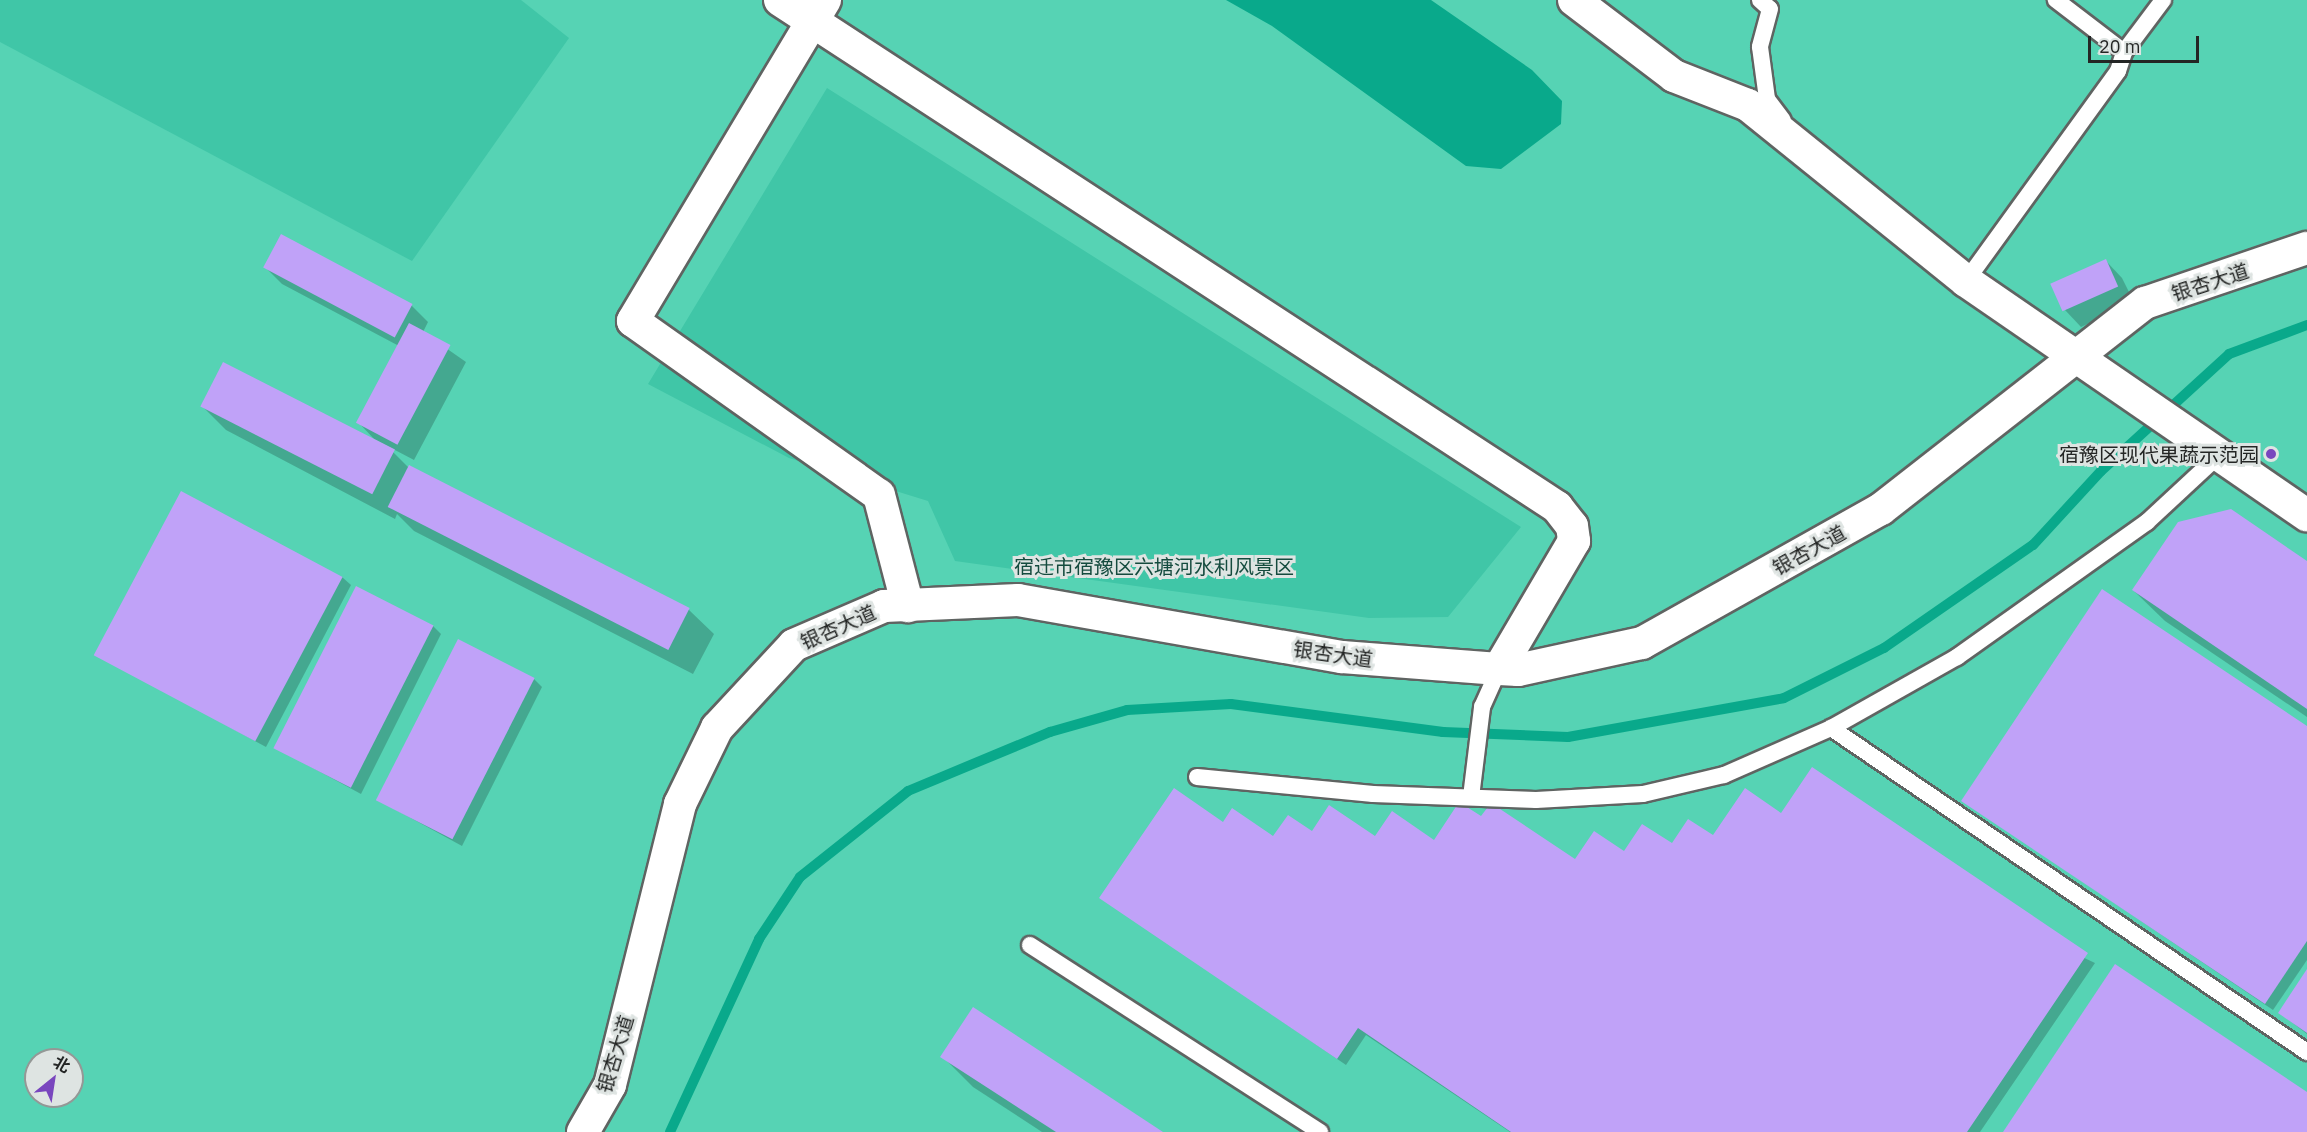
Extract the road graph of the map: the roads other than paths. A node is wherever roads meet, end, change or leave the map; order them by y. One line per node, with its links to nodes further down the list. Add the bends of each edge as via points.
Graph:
1 (780, 0): 6 (street)
2 (1574, 0): 8 (street, via 1674,76 1748,105)
3 (1760, 0): 8 (lane, via 1770,9 1760,47 1767,99)
4 (2056, 0): 7 (lane)
5 (2163, 0): 7 (lane)
6 (819, 9): 14 (street, via 633,321 879,495); 15 (street, via 1557,507 1572,526 1574,541)
7 (2124, 52): 10 (lane, via 2118,71)
8 (1814, 163): 10 (street)
9 (2307, 248): 11 (street, 银杏大道, via 2145,303)
10 (1966, 282): 11 (street)
11 (2083, 363): 12 (street); 15 (street, 银杏大道, via 1881,509 1642,643 1518,670)
12 (2219, 455): 13 (street); 16 (lane, via 2147,522 2059,589 1957,657)
13 (2307, 515)
14 (908, 606): 15 (street, 银杏大道, via 1018,600 1342,657); 21 (street, 银杏大道, via 884,606 794,645 717,729 680,804 610,1085)
15 (1499, 669): 18 (lane, via 1480,719)
16 (1831, 728): 18 (lane, via 1762,762 1643,794); 20 (lane)
17 (1197, 777): 18 (lane)
18 (1471, 798)
19 (1030, 945): 22 (lane)
20 (2307, 1052)
21 (583, 1132)
22 (1320, 1132)

